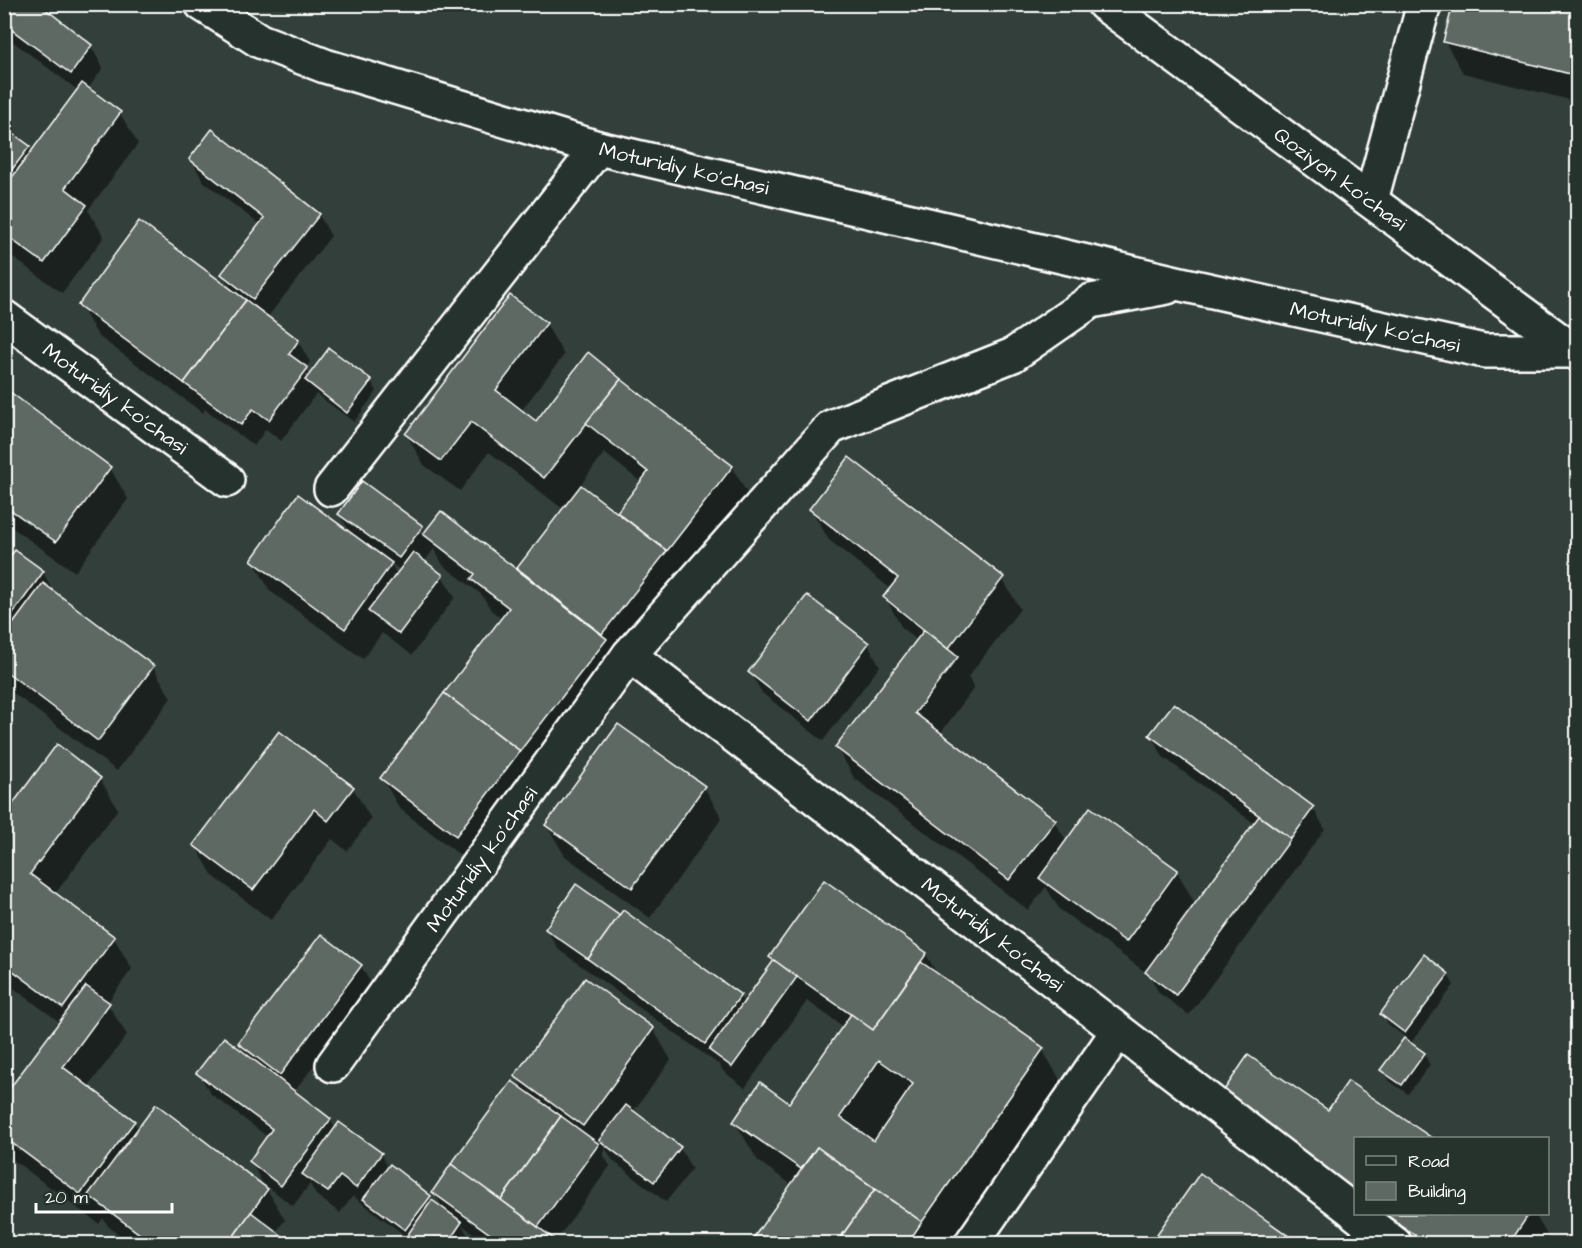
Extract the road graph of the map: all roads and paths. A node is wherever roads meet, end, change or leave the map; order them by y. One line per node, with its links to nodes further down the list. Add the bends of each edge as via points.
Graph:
1 (202, 4): 4 (street, Moturidiy ko'chasi, via 260,40 325,66)
2 (1104, 4): 5 (street, Qoziyon ko'chasi)
3 (1424, 4): 5 (street)
4 (598, 148): 6 (street, Moturidiy ko'chasi); 10 (street)
5 (1371, 200): 8 (street, Qoziyon ko'chasi)
6 (1181, 284): 8 (street, Moturidiy ko'chasi, via 1484,351); 11 (street, Moturidiy ko'chasi, via 1091,301 1013,355 831,427)
7 (4, 317): 9 (street, Moturidiy ko'chasi)
8 (1575, 352)
9 (227, 480)
10 (331, 489)
11 (629, 655): 12 (street, Moturidiy ko'chasi); 13 (street, Moturidiy ko'chasi)
12 (1118, 1031): 14 (street, Moturidiy ko'chasi); 16 (street)
13 (333, 1065)
14 (1354, 1211)
15 (1359, 1215): 17 (street, Moturidiy ko'chasi)
16 (971, 1244)
17 (1395, 1244)

